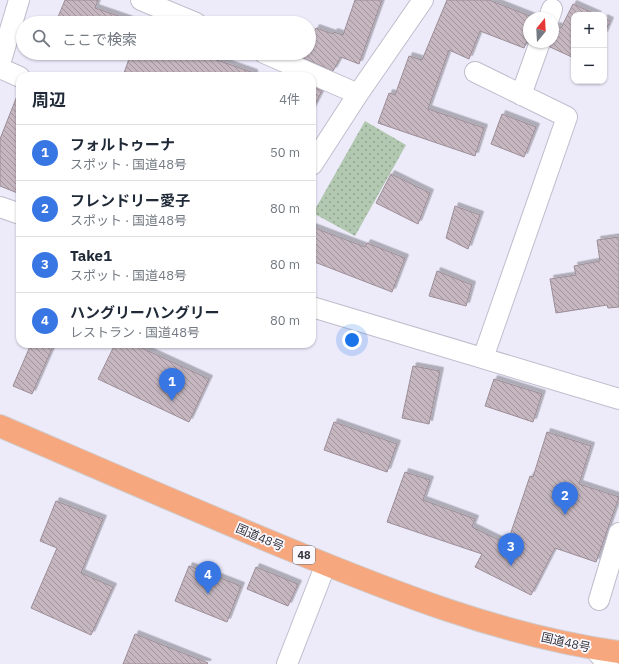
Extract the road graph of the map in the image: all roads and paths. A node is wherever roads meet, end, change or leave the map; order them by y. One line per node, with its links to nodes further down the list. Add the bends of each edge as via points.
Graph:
1 (19, 0): 7 (street)
2 (141, 0): 4 (street)
3 (423, 0): 13 (street)
4 (179, 16)
5 (538, 48): 14 (street)
6 (280, 60): 9 (street)
7 (0, 64)
8 (0, 68): 11 (street)
9 (308, 72)
10 (475, 72): 14 (street)
11 (16, 75)
12 (316, 76): 13 (street)
13 (358, 94): 15 (street)
14 (521, 95): 19 (street, via 567,117)
15 (316, 159)
16 (0, 208): 17 (street)
17 (16, 213)
18 (316, 308): 19 (street)
19 (483, 358): 20 (street)
20 (619, 399)
21 (0, 426): 23 (highway, 国道48号 / 48)
22 (619, 532): 24 (street)
23 (326, 564): 26 (highway, 国道48号 / 48, via 410,598); 27 (street)
24 (599, 600)
25 (619, 652): 26 (highway, 国道48号 / 48)
26 (601, 656)
27 (287, 664)

